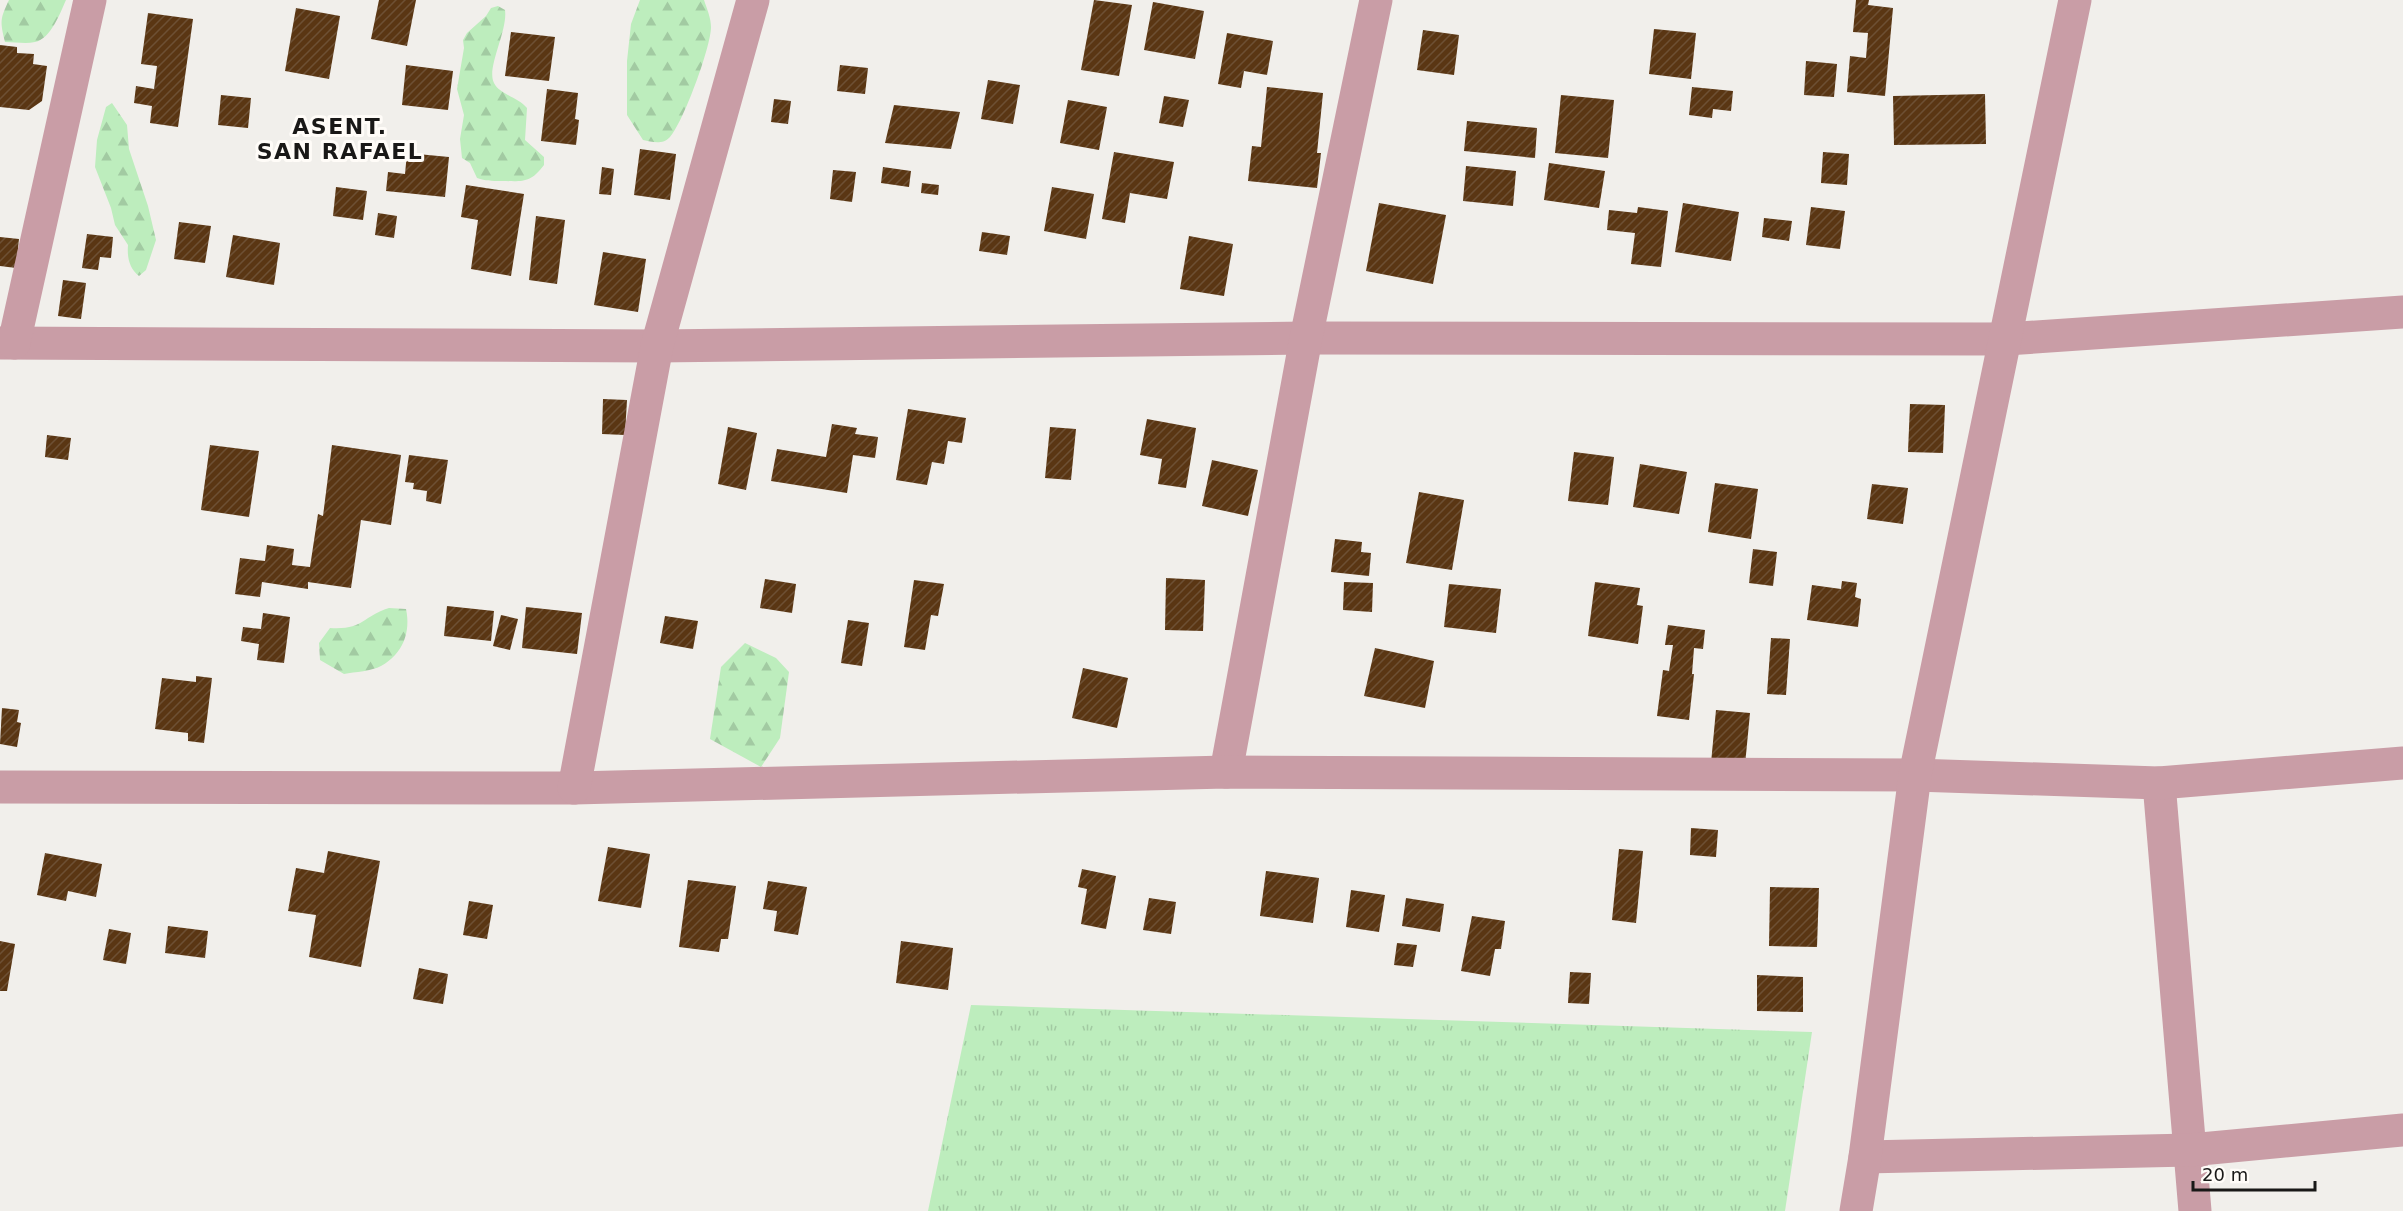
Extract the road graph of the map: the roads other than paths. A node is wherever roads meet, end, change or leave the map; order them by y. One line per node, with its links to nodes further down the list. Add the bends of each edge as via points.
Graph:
1 (90, 0): 8 (street)
2 (753, 0): 9 (street)
3 (1376, 0): 6 (street)
4 (2075, 0): 7 (street)
5 (2403, 312): 7 (street)
6 (1306, 338): 7 (street); 9 (street); 11 (street)
7 (2006, 339): 12 (street)
8 (7, 343): 9 (street)
9 (657, 346): 15 (street)
10 (2403, 763): 13 (street)
11 (1226, 772): 12 (street); 15 (street)
12 (1915, 775): 13 (street); 18 (street)
13 (2159, 783): 17 (street)
14 (0, 787): 15 (street)
15 (574, 788)
16 (2403, 1130): 17 (street)
17 (2190, 1150): 18 (street); 20 (street)
18 (1865, 1157): 19 (street)
19 (1856, 1211)
20 (2195, 1211)

